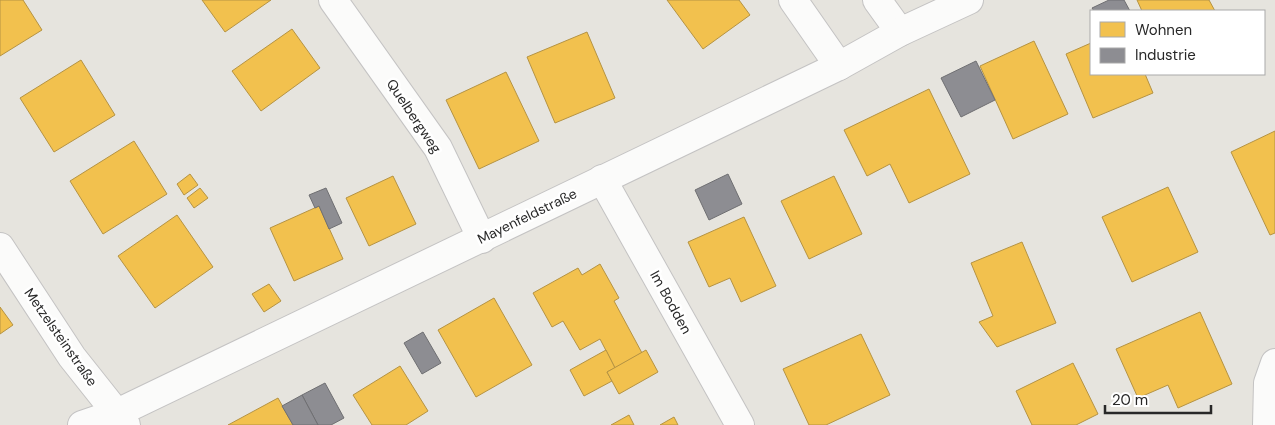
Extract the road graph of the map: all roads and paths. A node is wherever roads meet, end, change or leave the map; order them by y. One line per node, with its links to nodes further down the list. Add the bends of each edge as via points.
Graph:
1 (333, 0): 8 (street, Quelbergweg, via 438,148)
2 (793, 0): 6 (street)
3 (877, 0): 5 (street)
4 (969, 0): 5 (street, Mayenfeldstraße)
5 (900, 32): 6 (street, Mayenfeldstraße)
6 (839, 66): 7 (street, Mayenfeldstraße)
7 (602, 179): 8 (street, Mayenfeldstraße); 13 (street, Im Bodden)
8 (482, 239): 11 (street, Mayenfeldstraße)
9 (0, 247): 11 (street, Metzelsteinstraße, via 72,357)
10 (1275, 363): 14 (street, via 1268,383)
11 (121, 419): 12 (street, Mayenfeldstraße)
12 (82, 425)
13 (740, 425)
14 (1267, 425)

